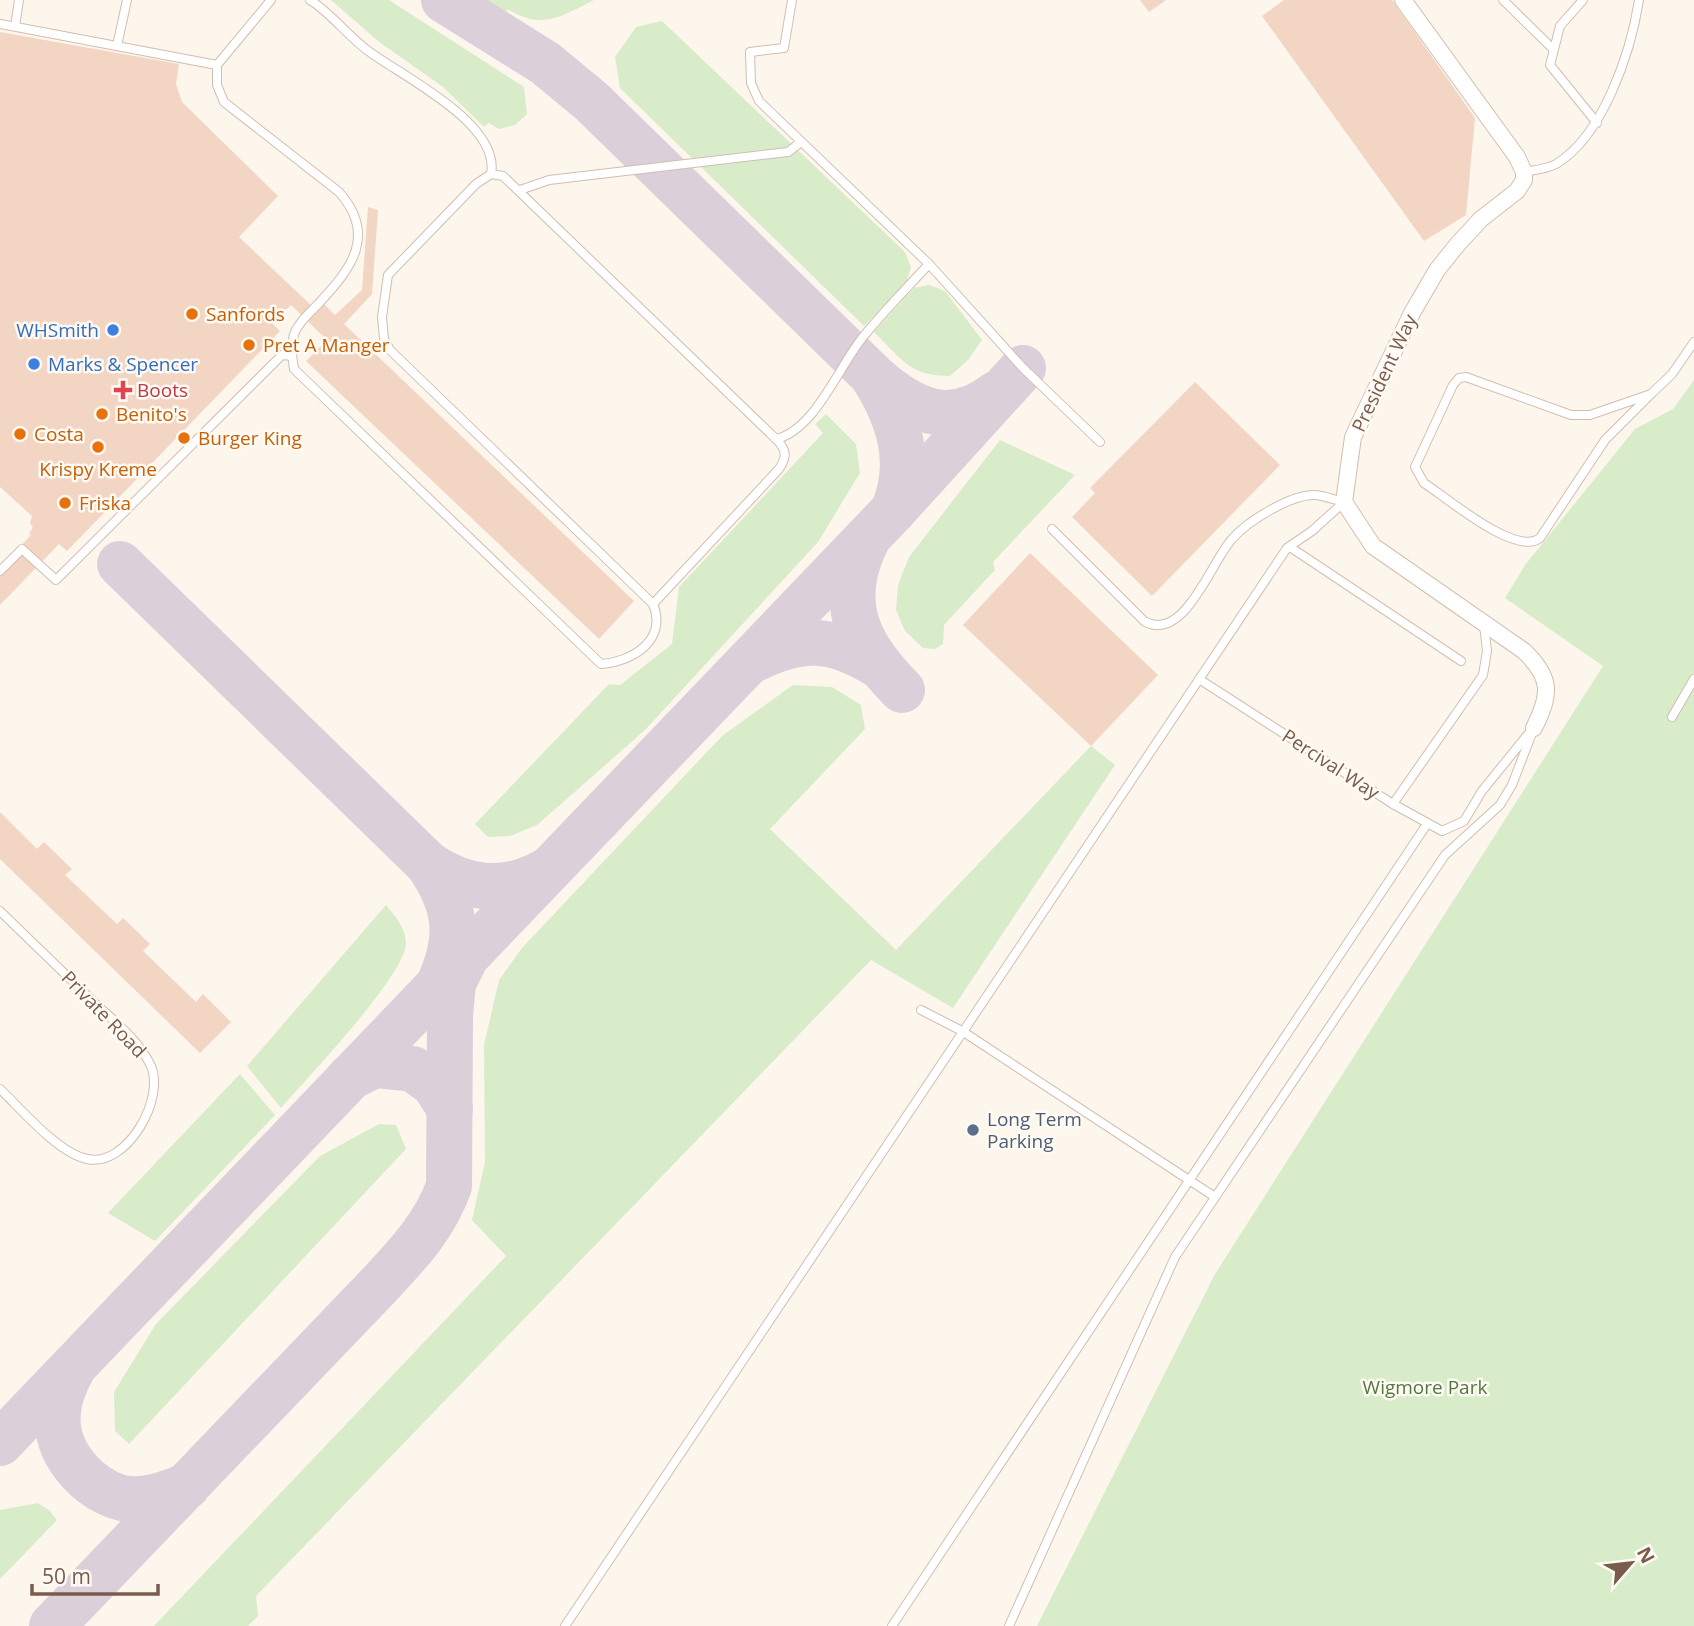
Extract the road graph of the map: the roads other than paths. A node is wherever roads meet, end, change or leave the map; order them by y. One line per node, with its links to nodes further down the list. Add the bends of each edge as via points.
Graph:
1 (19, 0): 11 (lane)
2 (127, 0): 12 (lane)
3 (271, 0): 14 (lane)
4 (310, 0): 18 (lane, via 364,48 442,99 491,155)
5 (792, 0): 16 (lane, via 784,48 750,52 751,83 759,102)
6 (1403, 0): 17 (street)
7 (1503, 0): 13 (lane)
8 (1583, 0): 13 (lane, via 1560,26)
9 (1639, 0): 15 (lane, via 1634,28)
10 (0, 24): 11 (lane)
11 (15, 26): 12 (lane)
12 (117, 46): 14 (lane)
13 (1553, 49): 15 (lane, via 1550,65)
14 (217, 65): 22 (lane, via 217,85 224,102 328,182 355,214 354,258 301,322)
15 (1597, 123): 17 (lane, via 1553,166)
16 (801, 142): 19 (lane, via 788,152 549,180); 20 (lane)
17 (1524, 172): 26 (street, President Way, via 1517,191 1480,219 1437,270 1412,313 1353,438)
18 (491, 174): 19 (lane, via 507,178); 30 (lane, via 449,210 388,275 384,339 390,350)
19 (520, 190): 24 (lane)
20 (929, 264): 24 (lane, via 860,339 835,383 790,436); 25 (lane, via 1014,359)
21 (1694, 342): 23 (lane)
22 (292, 356): 29 (lane, via 282,355 56,580 22,550); 30 (lane, via 294,369 601,664 634,657 650,641 657,626)
23 (1651, 394): 23 (lane, via 1605,440 1535,542 1516,543 1501,535 1417,474 1415,467 1459,378 1571,415 1590,415)
24 (776, 439): 30 (lane, via 784,447 785,459 779,470)
25 (1100, 442)
26 (1344, 502): 27 (lane, via 1312,495 1249,523 1231,539 1185,610 1153,627); 28 (lane); 31 (street, via 1373,546)
27 (1052, 529)
28 (1290, 547): 32 (lane); 33 (lane)
29 (0, 571)
30 (653, 604)
31 (1484, 624): 36 (street, via 1524,651 1544,676 1544,707); 37 (lane, Percival Way, via 1487,651 1483,675)
32 (1461, 661)
33 (1199, 678): 37 (lane, Percival Way); 41 (lane)
34 (1694, 679): 35 (lane)
35 (1672, 717)
36 (1534, 728): 38 (lane, via 1482,791 1464,821 1442,831); 44 (lane, via 1500,805 1445,855)
37 (1393, 804): 38 (lane)
38 (1427, 824): 43 (lane)
39 (0, 911): 42 (lane, Private Road, via 130,1037 150,1062 156,1085 151,1107 138,1128 114,1155 97,1160 77,1156 57,1142)
40 (921, 1010): 41 (lane)
41 (962, 1031): 43 (lane); 45 (lane)
42 (0, 1089)
43 (1190, 1181): 44 (lane); 46 (lane)
44 (1215, 1197): 47 (lane, via 1175,1256)
45 (565, 1626)
46 (891, 1626)
47 (1009, 1626)

